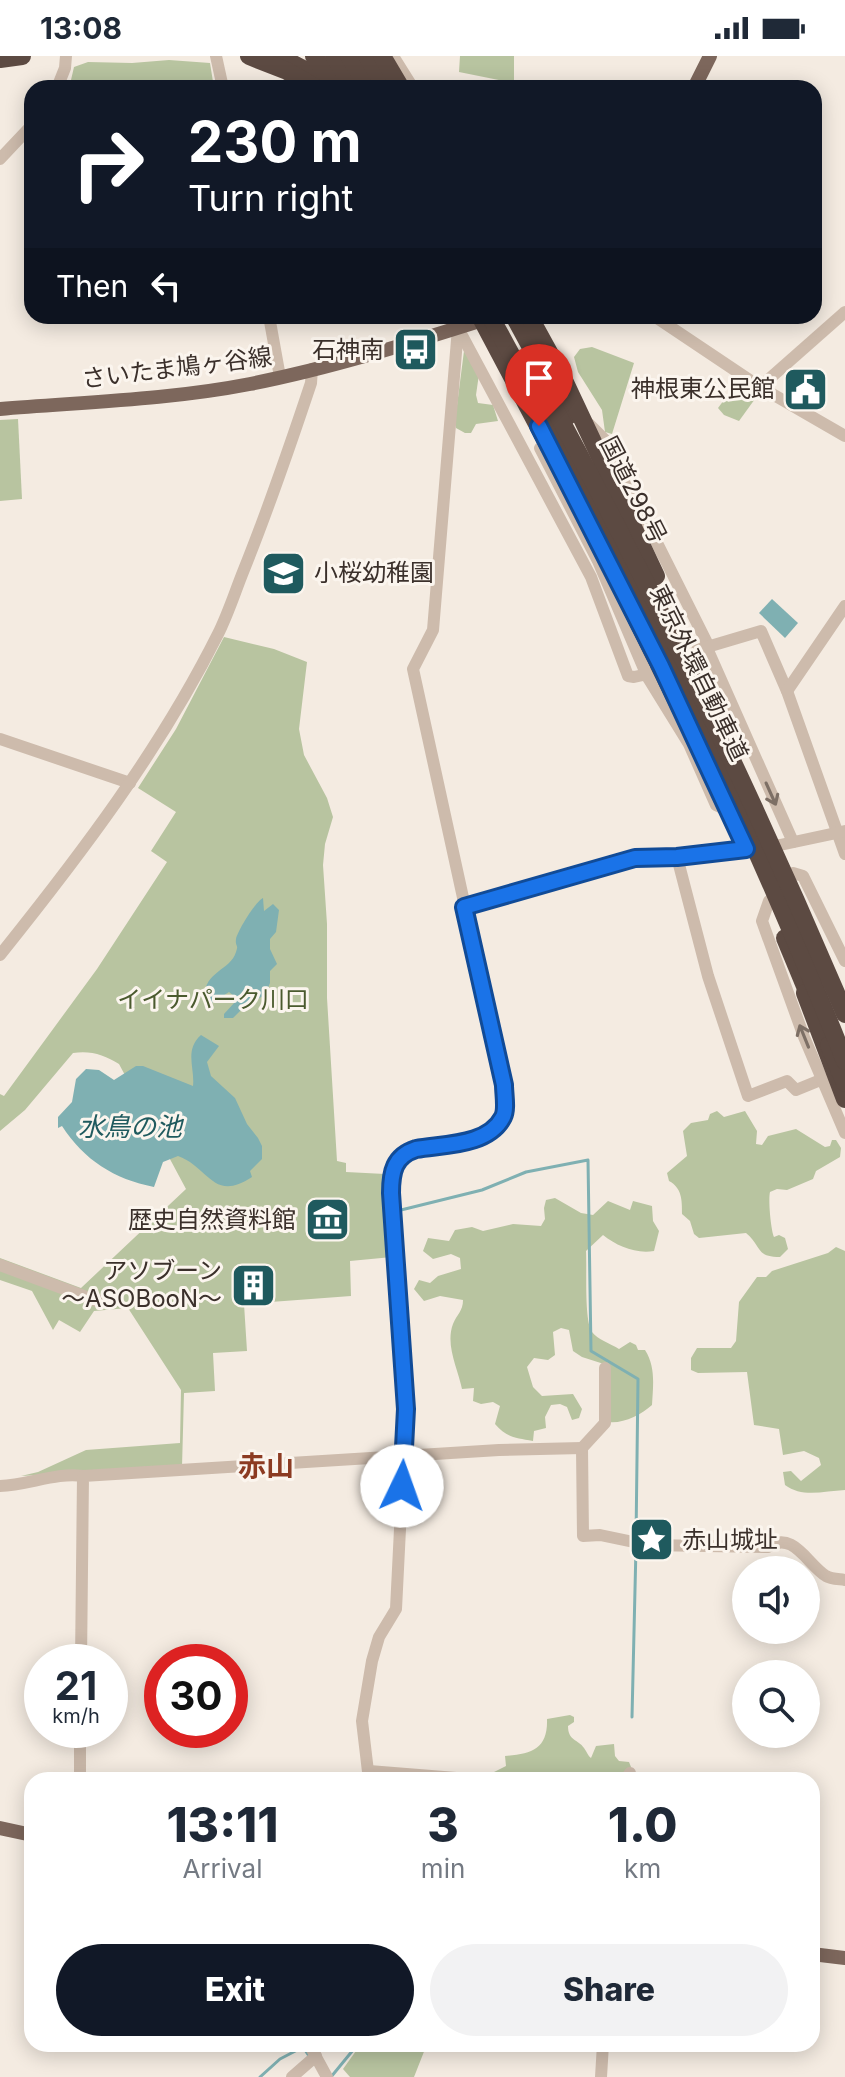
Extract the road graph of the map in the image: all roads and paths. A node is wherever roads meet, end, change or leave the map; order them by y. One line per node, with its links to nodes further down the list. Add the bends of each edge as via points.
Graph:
1 (22, 56): 16 (highway)
2 (66, 56): 17 (street)
3 (216, 56): 18 (street)
4 (249, 56): 20 (highway, bridge)
5 (255, 56): 19 (street)
6 (278, 56): 21 (highway)
7 (314, 56): 22 (highway)
8 (325, 56): 23 (highway)
9 (334, 56): 24 (highway)
10 (349, 56): 25 (highway)
11 (359, 56): 26 (highway)
12 (367, 56): 27 (highway)
13 (382, 56): 28 (highway)
14 (393, 56): 29 (street)
15 (710, 56): 30 (main road)
16 (0, 59)
17 (60, 80)
18 (221, 80)
19 (297, 80)
20 (302, 80)
21 (317, 80)
22 (331, 80)
23 (340, 80)
24 (349, 80)
25 (364, 80)
26 (373, 80)
27 (381, 80)
28 (396, 80)
29 (408, 80)
30 (698, 80)
31 (24, 134): 32 (street)
32 (0, 159)
33 (845, 312): 45 (street)
34 (270, 324): 44 (street)
35 (469, 324): 42 (main road, さいたま鳩ヶ谷線)
36 (490, 324): 47 (highway)
37 (492, 324): 71 (highway, 東京外環自動車道, bridge, via 705,739)
38 (508, 324): 55 (highway, 東京外環自動車道, bridge)
39 (518, 324): 46 (highway, 国道298号)
40 (533, 324): 55 (highway, bridge, via 671,608)
41 (666, 324): 45 (street)
42 (458, 328): 43 (main road, さいたま鳩ヶ谷線); 52 (street, via 591,577 628,676); 65 (street, via 433,630 413,669)
43 (312, 369): 44 (main road, さいたま鳩ヶ谷線); 56 (street, via 264,519 219,632)
44 (280, 377): 48 (main road, さいたま鳩ヶ谷線, via 164,397)
45 (760, 387): 49 (street)
46 (553, 388): 51 (street, via 606,441); 59 (highway, 国道298号)
47 (526, 401): 52 (street, via 527,423); 57 (highway)
48 (0, 409)
49 (845, 436)
50 (845, 606): 53 (street)
51 (704, 647): 53 (street, via 761,631); 59 (street, one-way to 59)
52 (653, 673): 57 (street, via 716,805)
53 (787, 691): 58 (street)
54 (0, 739): 56 (street)
55 (723, 740): 70 (highway, 東京外環自動車道, bridge)
56 (130, 783): 66 (street)
57 (729, 811): 60 (highway)
58 (842, 832): 59 (street); 61 (street)
59 (786, 843): 60 (street); 63 (highway, 国道298号)
60 (746, 849): 62 (street); 64 (highway)
61 (845, 854)
62 (677, 857): 65 (street, via 635,858); 72 (street, via 708,976 748,1096 787,1081 796,1090)
63 (793, 873): 68 (street, via 803,876); 69 (highway, 国道298号)
64 (769, 901): 67 (highway); 72 (street, one-way to 64, via 762,921)
65 (464, 907): 80 (street, via 504,1085 504,1115 491,1133 416,1149 395,1163 391,1193 406,1409)
66 (0, 955)
67 (794, 959): 73 (highway); 74 (highway)
68 (845, 961)
69 (845, 994)
70 (845, 1014)
71 (845, 1061)
72 (823, 1079): 75 (street)
73 (845, 1083)
74 (845, 1099)
75 (845, 1133)
76 (0, 1265): 77 (street, via 97,1301)
77 (114, 1298)
78 (605, 1368): 79 (street, via 605,1423)
79 (582, 1448): 80 (street); 83 (street, via 583,1536 648,1545 768,1547 782,1541 827,1576)
80 (403, 1456): 81 (street); 87 (street, via 396,1609 379,1637 362,1721)
81 (83, 1476): 82 (street); 84 (street)
82 (0, 1486)
83 (845, 1580)
84 (81, 1644)
85 (80, 1748): 86 (street)
86 (80, 1772)
87 (369, 1772)
88 (0, 1828): 89 (main road)
89 (24, 1833)
90 (820, 1955): 91 (main road)
91 (845, 1958)
92 (311, 2052): 95 (street)
93 (313, 2052): 96 (street)
94 (603, 2052): 97 (street)
95 (292, 2077)
96 (327, 2077)
97 (601, 2077)

